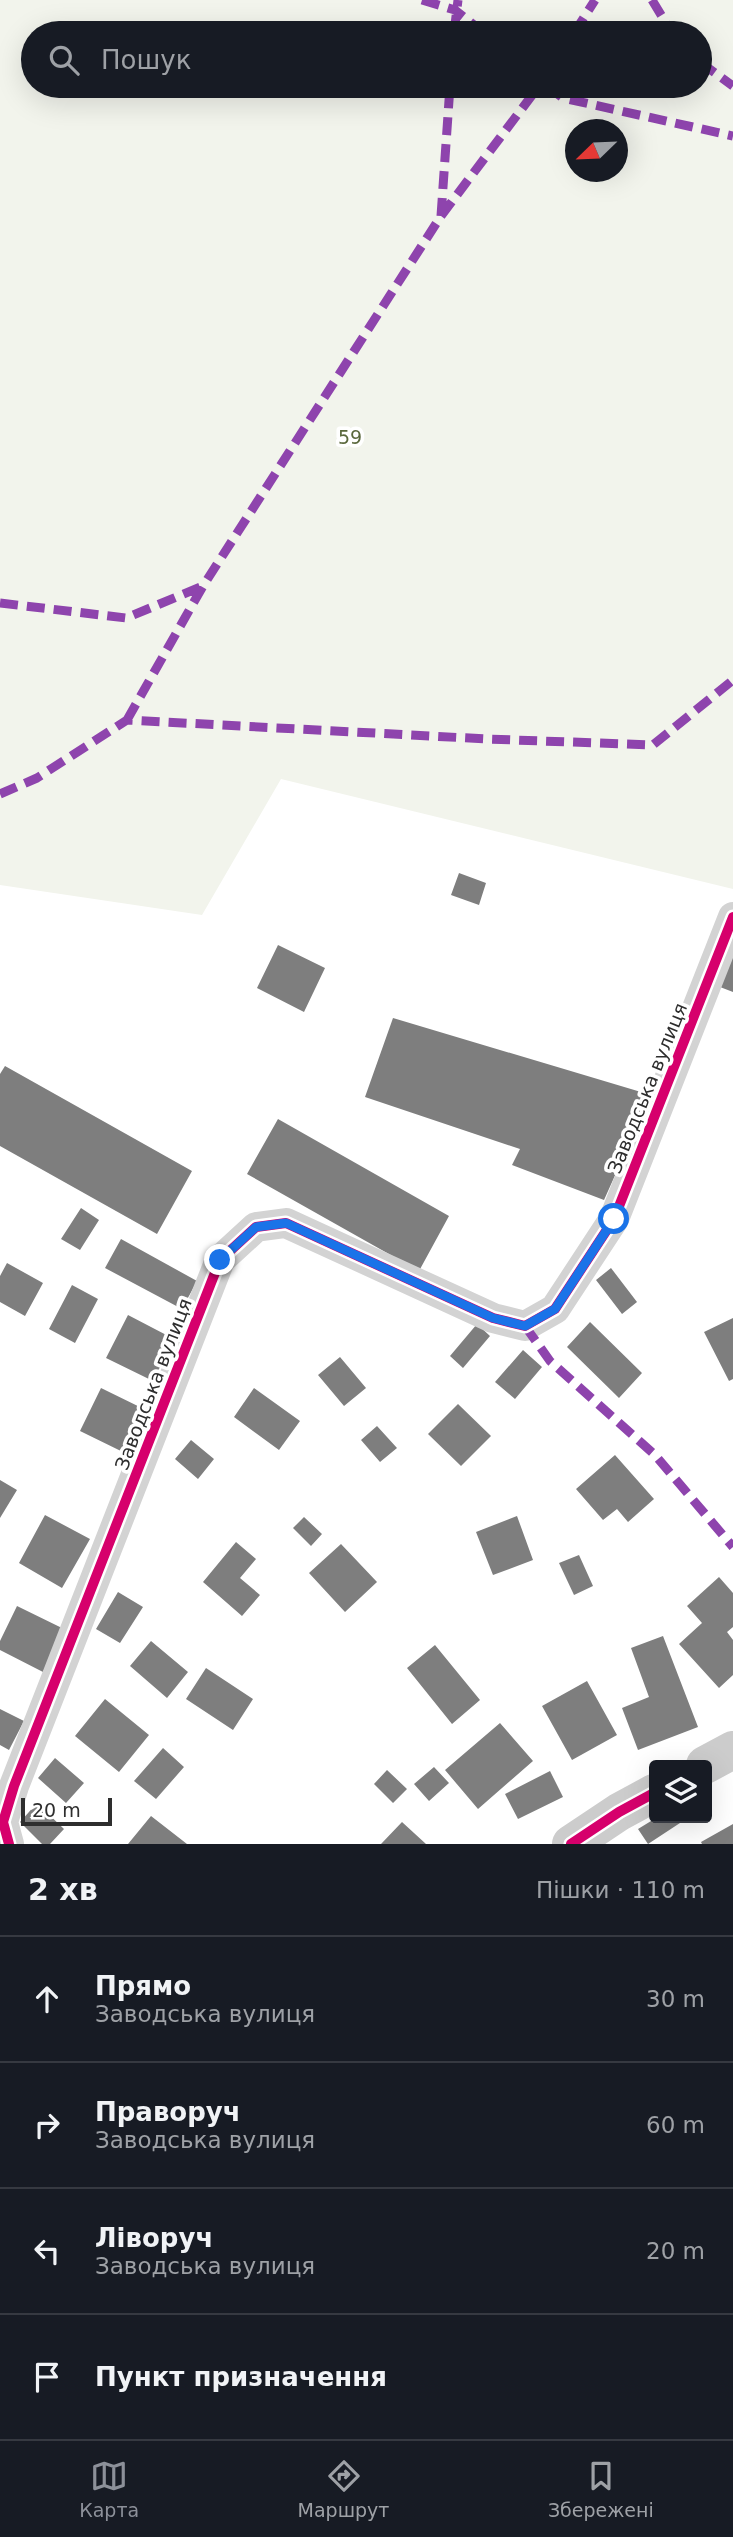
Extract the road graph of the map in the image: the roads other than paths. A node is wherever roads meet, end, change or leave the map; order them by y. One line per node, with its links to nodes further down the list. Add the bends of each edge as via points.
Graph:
1 (733, 917): 5 (street, Заводська вулиця, via 614,1219 555,1309 525,1326 493,1318 286,1223 256,1227 220,1260 14,1786 4,1822)
2 (733, 1750): 3 (street)
3 (712, 1761)
4 (649, 1796): 6 (street)
5 (9, 1844)
6 (571, 1844)

